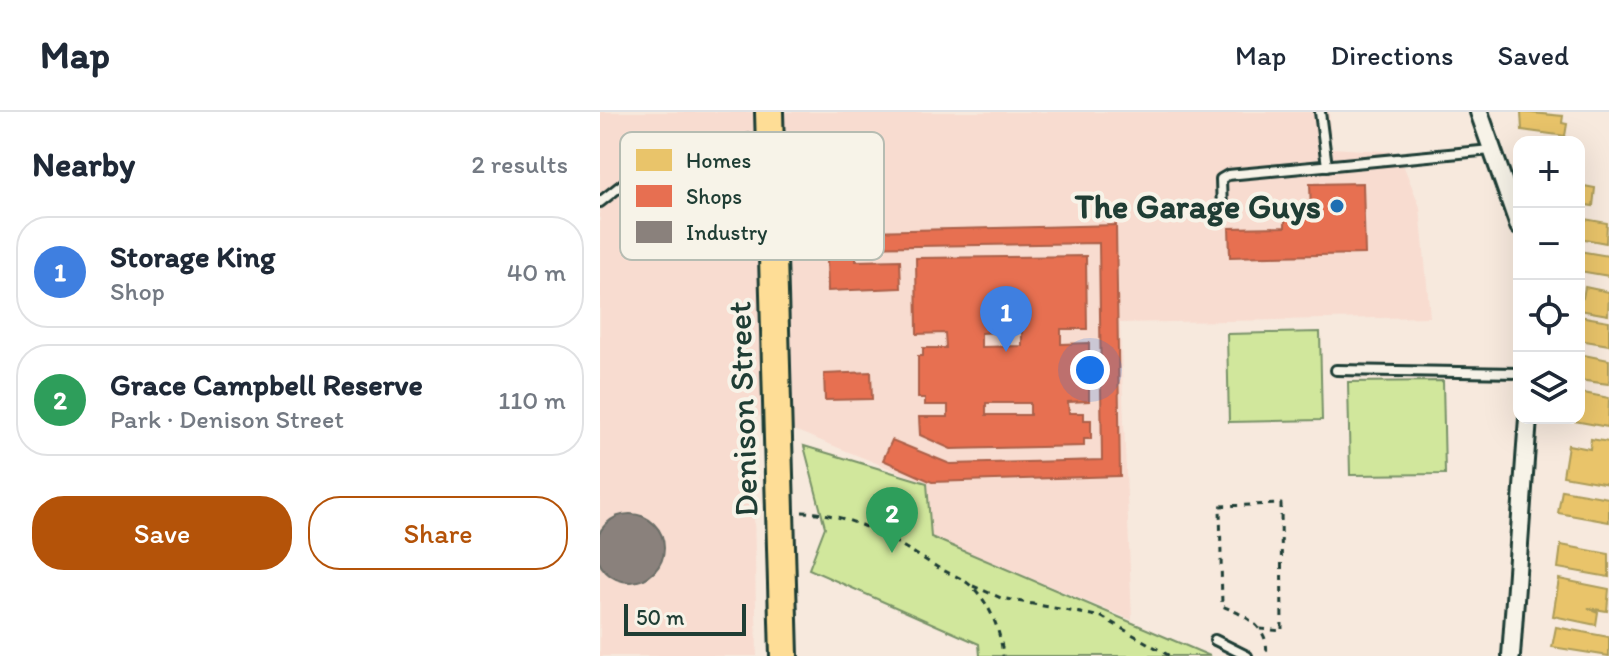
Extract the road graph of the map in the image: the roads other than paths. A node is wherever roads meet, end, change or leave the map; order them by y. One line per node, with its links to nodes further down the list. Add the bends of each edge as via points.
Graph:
1 (1320, 112): 6 (lane)
2 (1479, 112): 5 (street)
3 (769, 125): 4 (lane)
4 (741, 132)
5 (1492, 150): 6 (lane); 9 (street)
6 (1327, 166): 10 (lane, via 1224,176)
7 (620, 186): 8 (lane)
8 (600, 202)
9 (1513, 209)
10 (1222, 211)
11 (773, 260): 16 (main road, Denison Street)
12 (1336, 370): 13 (lane)
13 (1513, 373)
14 (1528, 424): 18 (street)
15 (1215, 640): 17 (lane)
16 (784, 656)
17 (1247, 656)
18 (1511, 656)

